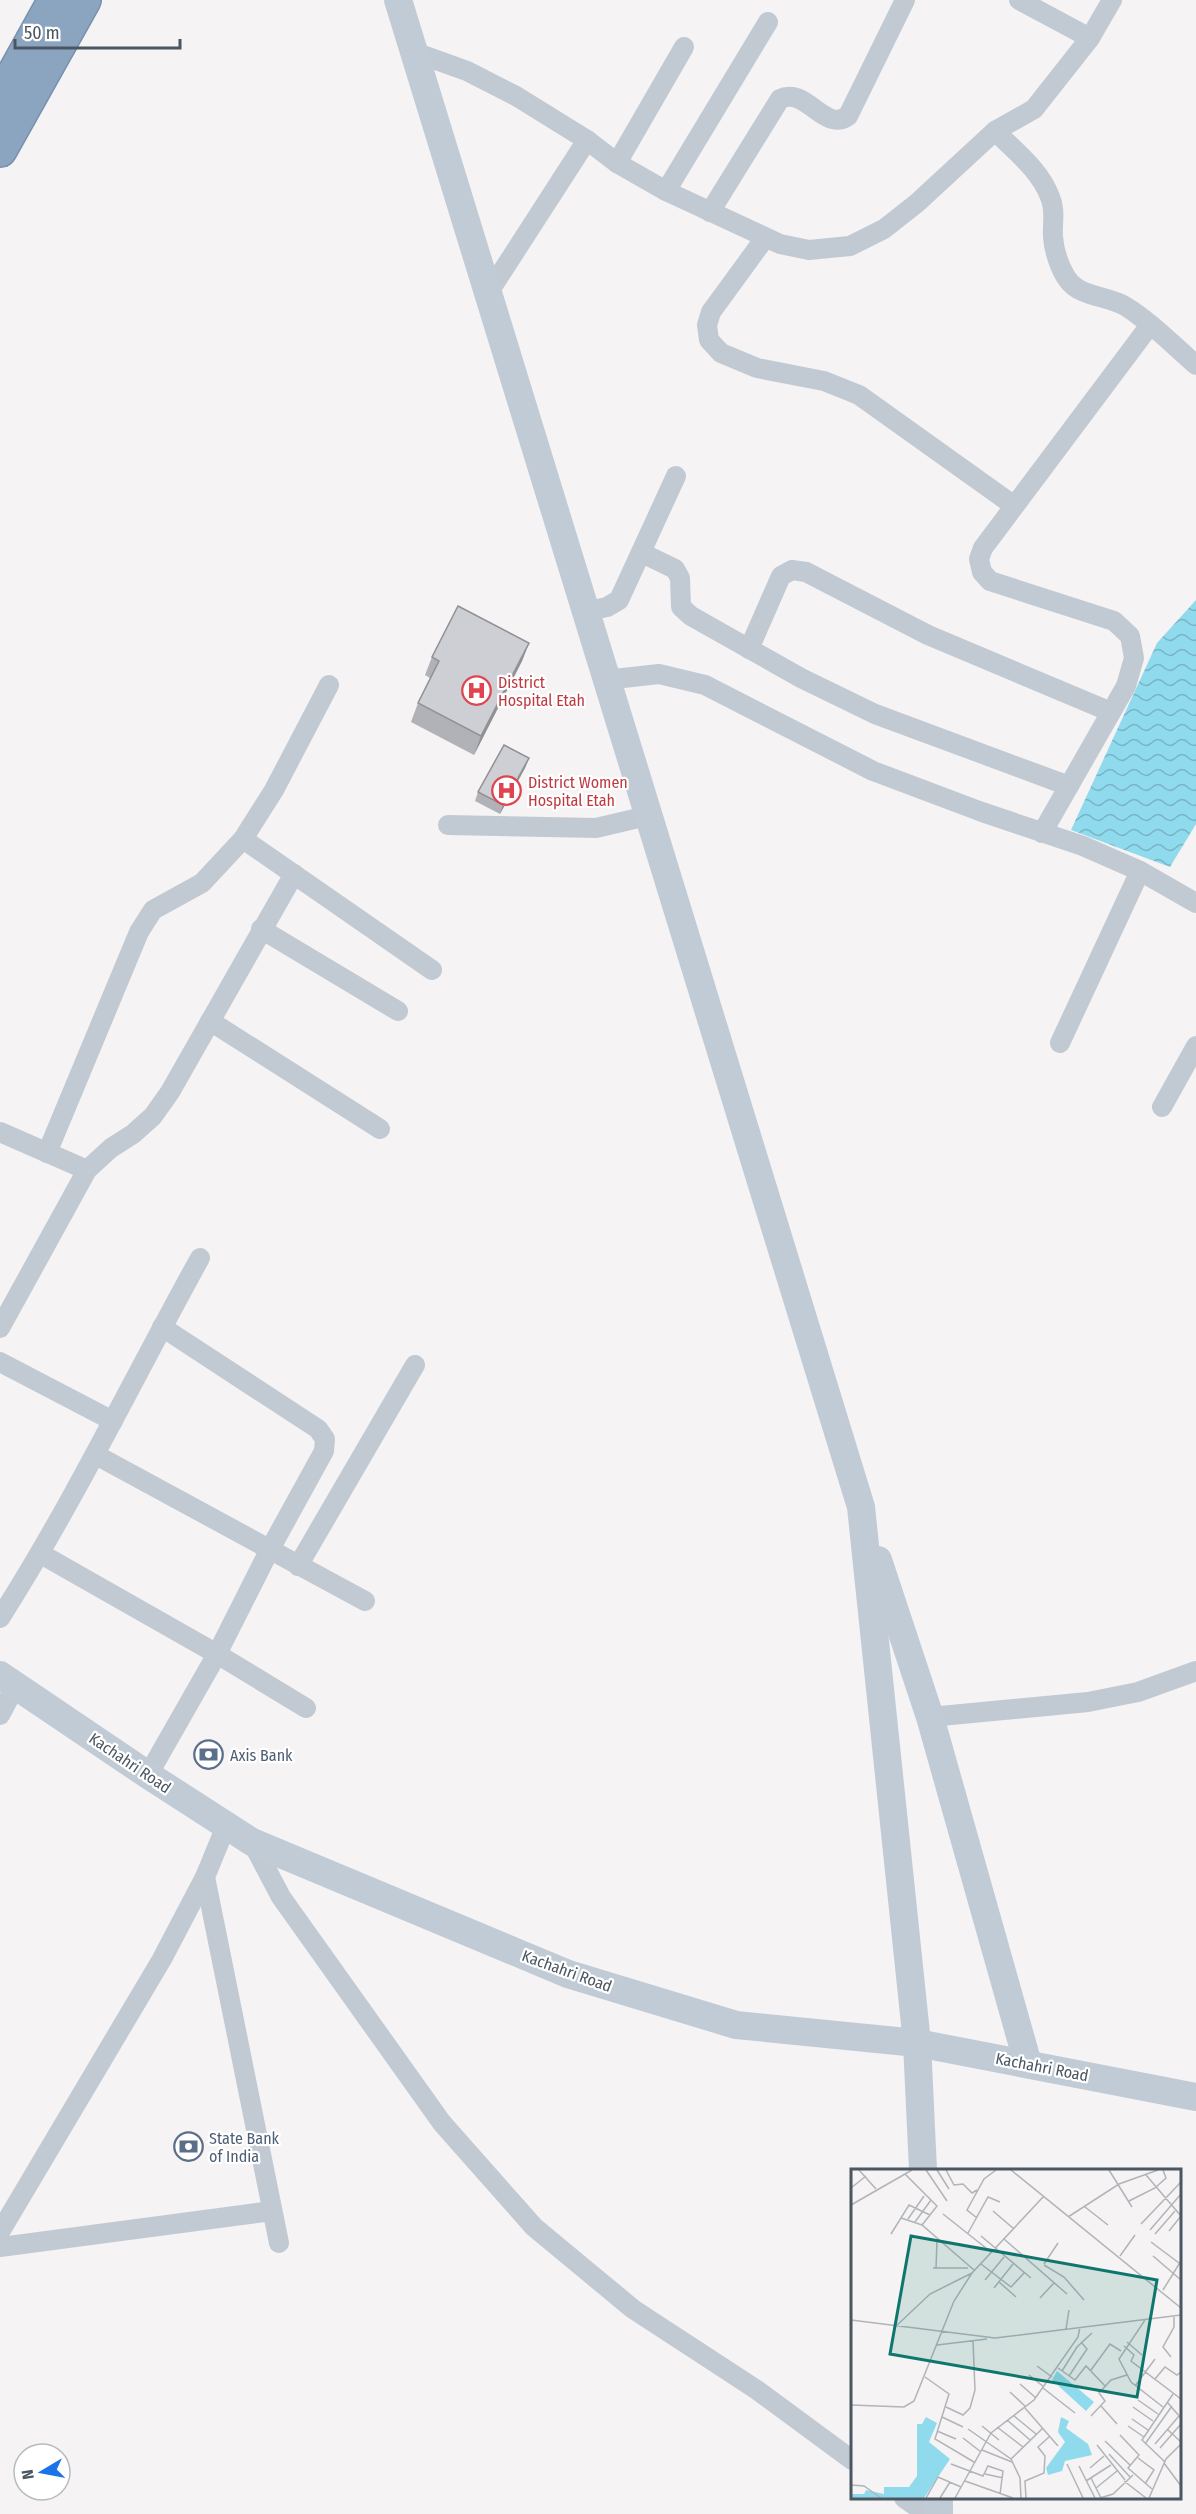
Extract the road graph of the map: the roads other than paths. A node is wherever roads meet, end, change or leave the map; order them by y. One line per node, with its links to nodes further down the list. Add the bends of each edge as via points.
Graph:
1 (398, 0): 9 (street)
2 (905, 0): 16 (street, via 848,116 833,120 795,96 780,99)
3 (1019, 0): 7 (street)
4 (1112, 0): 7 (street)
5 (66, 6): 10 (highway); 13 (highway)
6 (768, 22): 15 (street)
7 (1090, 38): 11 (street, via 1034,109)
8 (684, 47): 14 (street)
9 (414, 52): 12 (street, via 467,71); 18 (street)
10 (0, 99)
11 (995, 131): 17 (street, via 884,229 849,246 809,250); 19 (street, via 1039,175 1051,198 1053,238 1059,264 1069,282 1086,293 1126,306)
12 (587, 140): 14 (street); 18 (street)
13 (0, 150)
14 (617, 163): 15 (street)
15 (666, 191): 16 (street)
16 (710, 212): 17 (street)
17 (765, 238): 22 (street, via 711,312 707,325 709,340 721,353 757,368 824,381 859,395)
18 (488, 295): 24 (street)
19 (1150, 325): 20 (street); 22 (street)
20 (1196, 365)
21 (676, 476): 23 (street)
22 (1014, 505): 28 (street, via 983,548 979,559 982,572 990,580 1114,621 1130,636 1134,658 1126,686)
23 (642, 553): 24 (street, via 619,600); 25 (street, via 675,569 680,578 681,607 691,616)
24 (584, 612): 26 (street)
25 (749, 649): 28 (street, via 781,576 792,570 806,572 928,635); 29 (street, via 875,714)
26 (605, 680): 30 (street); 32 (street, via 660,674 705,685 873,771)
27 (329, 685): 33 (street, via 274,790)
28 (1111, 712): 29 (street)
29 (1069, 786): 32 (street)
30 (647, 816): 31 (street, via 596,828); 55 (street)
31 (448, 825)
32 (1042, 833): 34 (street)
33 (243, 839): 35 (street); 46 (street, via 202,884 153,910 140,932)
34 (1140, 871): 36 (street); 41 (street)
35 (294, 874): 37 (street); 38 (street)
36 (1196, 903)
37 (261, 929): 39 (street); 40 (street)
38 (432, 970)
39 (399, 1011)
40 (210, 1021): 44 (street); 47 (street, via 153,1116)
41 (1060, 1043)
42 (1196, 1046): 43 (street)
43 (1162, 1107)
44 (380, 1129)
45 (0, 1132): 46 (street)
46 (47, 1153): 47 (street)
47 (87, 1170): 50 (street)
48 (200, 1258): 49 (street)
49 (162, 1327): 53 (street); 56 (street, via 318,1429 325,1439 324,1451)
50 (0, 1328)
51 (0, 1362): 53 (street)
52 (415, 1365): 58 (street)
53 (113, 1421): 54 (street)
54 (96, 1455): 56 (street); 57 (street)
55 (861, 1507): 66 (street); 71 (street)
56 (269, 1551): 58 (street); 61 (street)
57 (41, 1554): 60 (street); 61 (street)
58 (298, 1566): 59 (street)
59 (365, 1601)
60 (0, 1618)
61 (217, 1654): 64 (street); 67 (street)
62 (1196, 1671): 66 (street, via 1138,1692 1088,1702)
63 (8, 1680): 65 (street); 67 (street, Kachahri Road)
64 (306, 1708)
65 (0, 1715)
66 (930, 1717): 72 (street)
67 (148, 1775): 68 (street, Kachahri Road)
68 (226, 1826): 69 (street, Kachahri Road); 70 (street)
69 (252, 1842): 71 (street, Kachahri Road, via 602,1985 736,2025); 79 (street, via 281,1898 442,2123 534,2228 633,2309 757,2390)
70 (205, 1877): 75 (street); 76 (street, via 162,1959)
71 (917, 2043): 72 (street, Kachahri Road); 74 (street)
72 (1028, 2064): 73 (street, Kachahri Road)
73 (1196, 2097)
74 (923, 2169)
75 (272, 2211): 77 (street); 78 (street)
76 (0, 2232)
77 (279, 2243)
78 (0, 2247)
79 (851, 2459)
80 (905, 2499): 81 (street)
81 (927, 2514)

